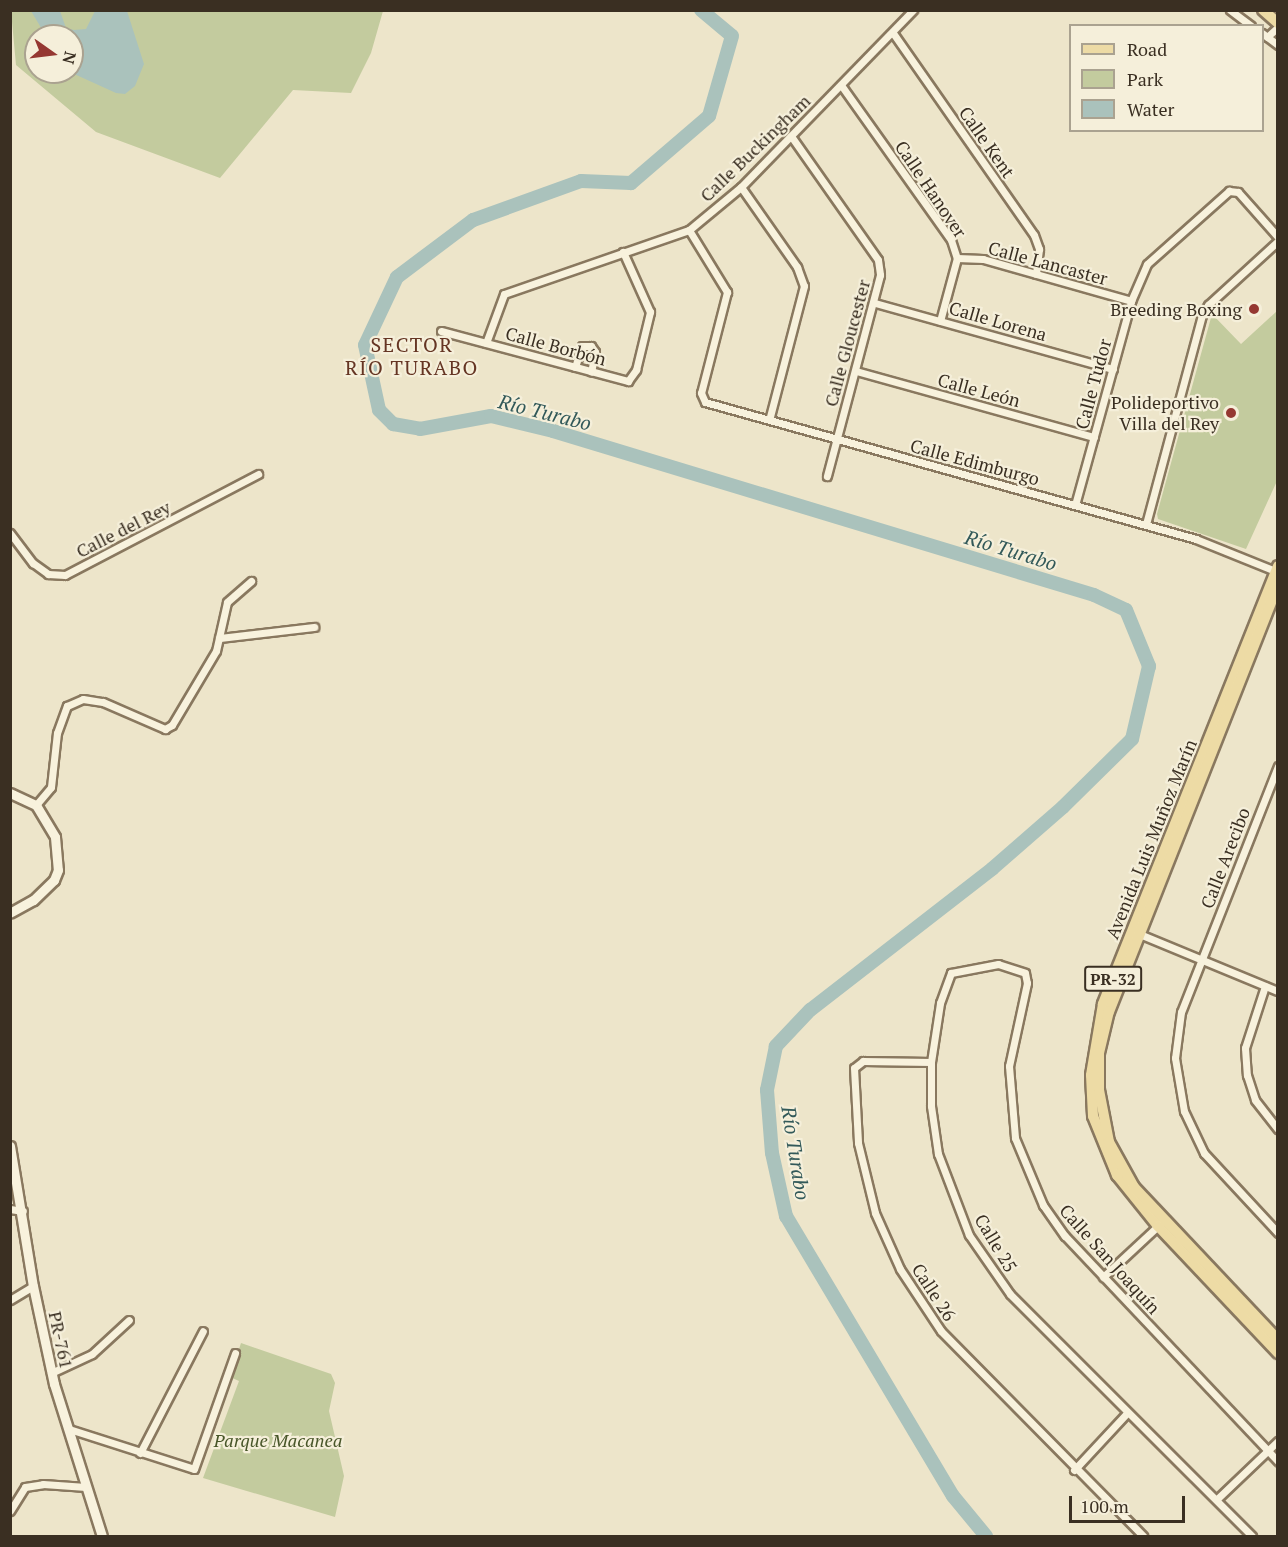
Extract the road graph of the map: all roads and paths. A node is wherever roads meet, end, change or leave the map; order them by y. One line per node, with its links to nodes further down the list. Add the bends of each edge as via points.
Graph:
1 (913, 10): 6 (street, Calle Buckingham)
2 (1230, 10): 4 (street)
3 (1263, 10): 5 (main road)
4 (1248, 24)
5 (1278, 25): 7 (street)
6 (893, 33): 9 (street, Calle Buckingham); 16 (street, Calle Kent, via 1034,235 1039,249)
7 (1265, 35): 8 (street)
8 (1278, 45)
9 (841, 85): 10 (street, Calle Buckingham); 15 (street, Calle Hanover, via 951,240)
10 (791, 136): 11 (street, Calle Buckingham); 18 (street, Calle Gloucester, via 878,260 880,275)
11 (741, 187): 12 (street, Calle Buckingham); 26 (street, via 796,267 804,286)
12 (689, 230): 14 (street, Calle Buckingham); 26 (street, Calle Edimburgo, via 727,292 701,393 711,405)
13 (1278, 239): 17 (street, Calle Tudor, via 1238,192 1229,191 1147,264); 32 (street, via 1202,315)
14 (623, 252): 21 (street, Calle Buckingham, via 504,294); 25 (street, Calle Borbón, via 650,312 636,370 628,381)
15 (957, 258): 16 (street, Calle Lancaster, via 983,260); 19 (street, Calle Hanover)
16 (1036, 274): 17 (street, Calle Lancaster)
17 (1131, 301): 23 (street, Calle Tudor)
18 (874, 303): 19 (street, Calle Lorena); 24 (street, Calle Gloucester)
19 (940, 321): 23 (street, Calle Lorena)
20 (441, 331): 21 (street, Calle Borbón)
21 (486, 343): 22 (street, Calle Borbón)
22 (575, 367): 25 (street, Calle Borbón); 25 (street, via 582,346 591,346 595,352)
23 (1113, 369): 27 (street, Calle Tudor)
24 (856, 371): 27 (street, Calle León); 28 (street, Calle Gloucester)
25 (591, 372)
26 (769, 420): 28 (street, Calle Edimburgo)
27 (1094, 437): 31 (street, Calle Tudor)
28 (837, 439): 30 (street, Calle Gloucester); 31 (street, Calle Edimburgo)
29 (258, 474): 33 (street, Calle del Rey, via 65,575 48,574 33,563)
30 (827, 476)
31 (1075, 505): 32 (street, Calle Edimburgo)
32 (1146, 524): 34 (street, Calle Edimburgo)
33 (10, 533)
34 (1277, 570): 43 (main road, Avenida Luis Muñoz Marín / PR-32)
35 (251, 580): 38 (street, via 227,602)
36 (1278, 585): 43 (main road, Avenida Luis Muñoz Marín / PR-32)
37 (314, 627): 38 (street)
38 (219, 638): 41 (street, via 216,651 172,725 165,729 103,702 83,699 67,706 57,733 51,787)
39 (1278, 766): 44 (street, Calle Arecibo)
40 (10, 793): 41 (street)
41 (36, 805): 42 (street, via 55,837 58,870 54,880 33,900)
42 (10, 913)
43 (1135, 933): 44 (street); 53 (main road, Avenida Luis Muñoz Marín / PR-32, via 1098,1020 1091,1089 1093,1116 1109,1159 1129,1193)
44 (1201, 960): 45 (street); 54 (street, Calle Arecibo, via 1181,1012 1175,1058 1184,1111 1204,1153)
45 (1264, 986): 46 (street); 49 (street, via 1245,1048 1247,1075 1255,1100)
46 (1278, 991)
47 (1024, 998): 48 (street, Calle 25, via 1025,973 998,964 951,974 940,1003); 55 (street, Calle San Joaquín, via 1009,1066 1015,1138 1043,1205 1065,1236)
48 (931, 1062): 64 (street, Calle 25, via 931,1106 938,1154 969,1235 1010,1294); 70 (street, Calle 26, via 863,1061 854,1068 858,1143 876,1213 900,1269 941,1331)
49 (1278, 1129)
50 (10, 1146): 52 (street, PR-761 / PR-761)
51 (10, 1209): 52 (street)
52 (23, 1211): 56 (street, PR-761 / PR-761)
53 (1161, 1223): 55 (street); 60 (main road, Avenida Luis Muñoz Marín / PR-32); 62 (main road, Avenida Luis Muñoz Marín / PR-32)
54 (1278, 1233)
55 (1103, 1276): 67 (street, Calle San Joaquín)
56 (33, 1286): 57 (street); 63 (street, PR-761 / PR-761)
57 (10, 1300)
58 (129, 1320): 63 (street, via 92,1354)
59 (203, 1330): 68 (street)
60 (1278, 1340)
61 (236, 1353): 68 (street, via 194,1469)
62 (1278, 1353)
63 (51, 1373): 65 (street, PR-761 / PR-761)
64 (1126, 1414): 70 (street); 72 (street, Calle 25)
65 (69, 1429): 68 (street); 71 (street, PR-761 / PR-761)
66 (1278, 1441): 67 (street)
67 (1268, 1450): 69 (street, Calle San Joaquín); 72 (street)
68 (140, 1453)
69 (1278, 1461)
70 (1074, 1470): 75 (street, Calle 26)
71 (86, 1486): 73 (street, via 26,1487); 74 (street, PR-761 / PR-761)
72 (1217, 1499): 76 (street, Calle 25)
73 (10, 1511)
74 (102, 1536)
75 (1143, 1536)
76 (1252, 1536)

